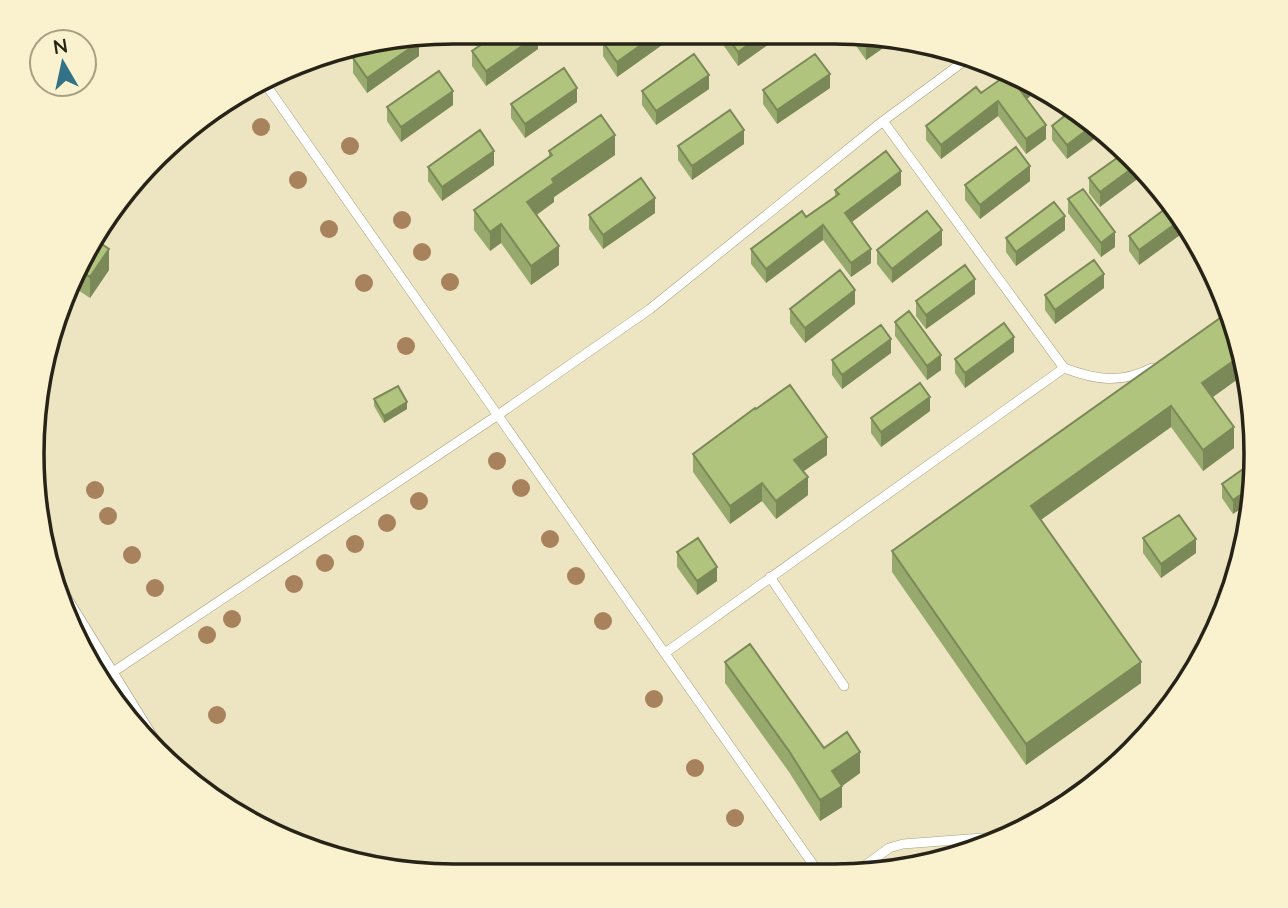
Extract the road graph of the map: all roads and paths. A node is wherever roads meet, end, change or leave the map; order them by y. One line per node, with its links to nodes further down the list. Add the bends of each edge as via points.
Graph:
1 (960, 64): 3 (lane)
2 (269, 88): 6 (lane)
3 (883, 121): 5 (lane); 6 (lane, via 650,309)
4 (1165, 359): 5 (lane, via 1135,376 1109,379)
5 (1064, 368): 7 (lane)
6 (498, 415): 9 (lane); 10 (lane)
7 (771, 577): 9 (lane); 11 (lane)
8 (74, 608): 10 (lane)
9 (665, 653): 15 (lane)
10 (113, 672): 12 (lane)
11 (844, 686)
12 (143, 720)
13 (976, 839): 14 (lane, via 903,844)
14 (869, 862)
15 (813, 864)

